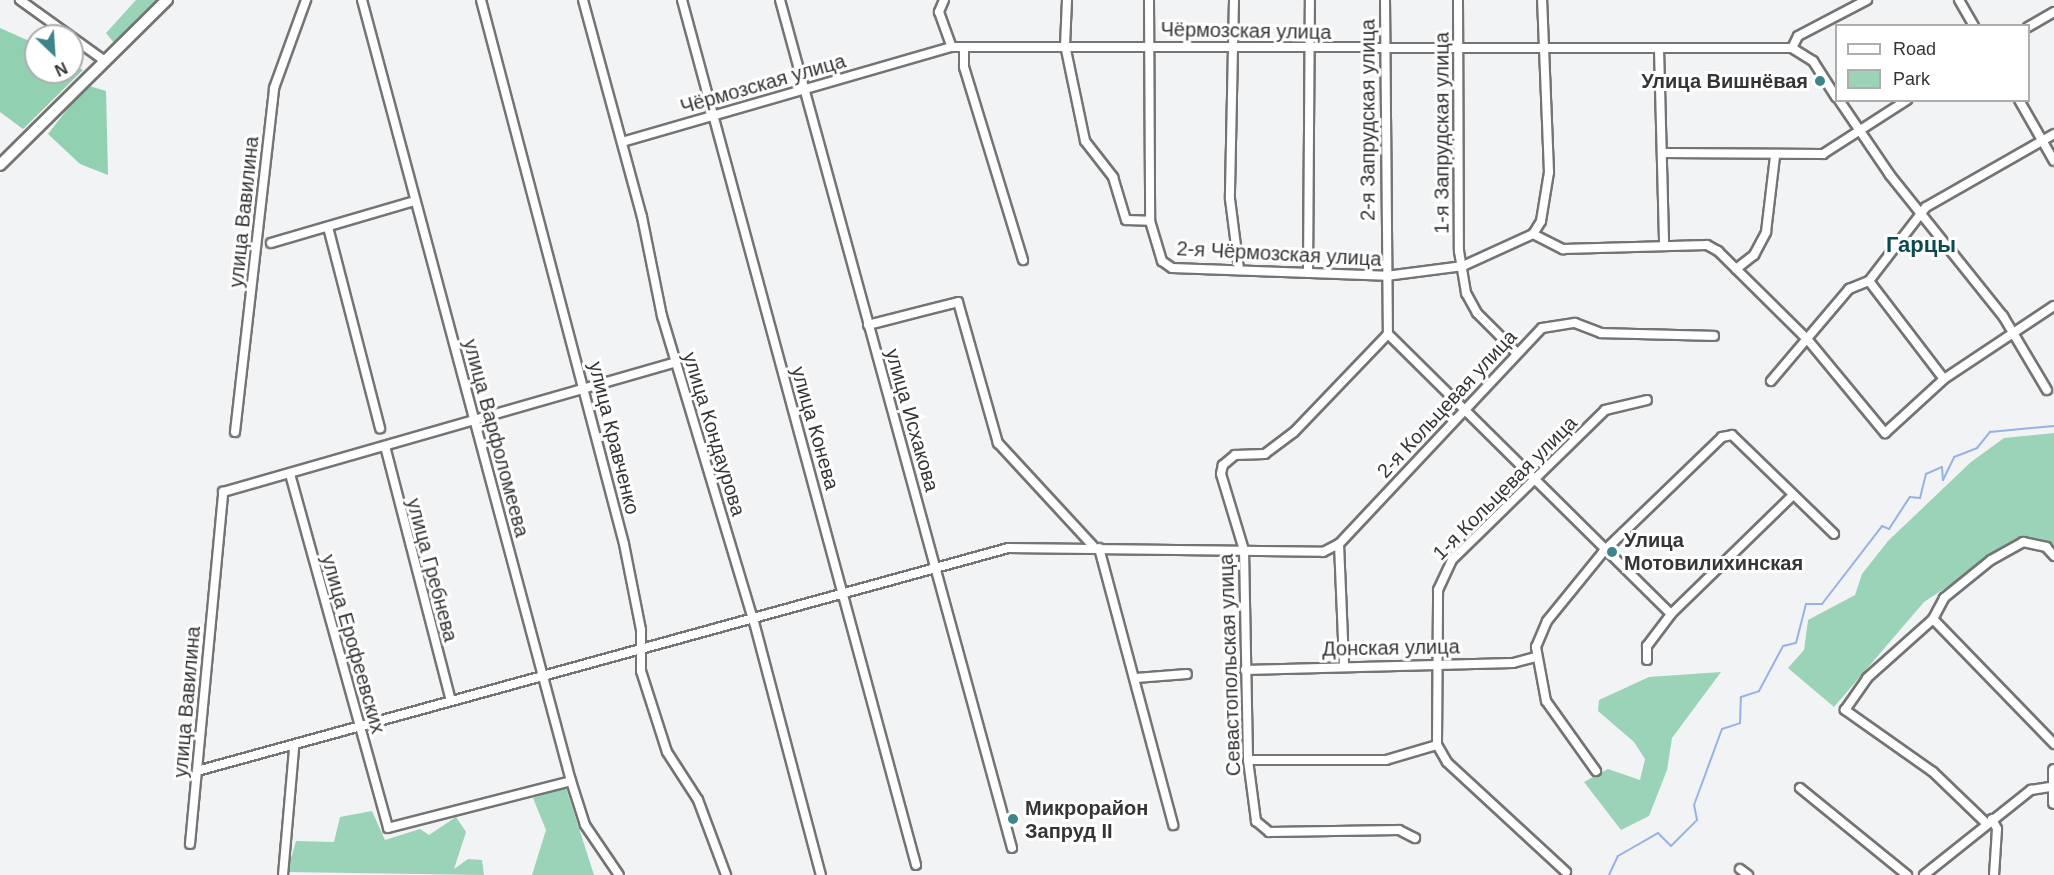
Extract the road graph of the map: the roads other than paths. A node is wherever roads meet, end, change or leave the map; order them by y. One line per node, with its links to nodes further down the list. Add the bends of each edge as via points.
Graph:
1 (20, 0): 33 (street)
2 (167, 0): 33 (main road)
3 (306, 0): 78 (street, улица Вавилина, via 274,88)
4 (362, 0): 48 (street, улица Варфоломеева)
5 (481, 0): 73 (street, улица Кравченко)
6 (583, 0): 43 (street, улица Кондаурова)
7 (682, 0): 39 (street, улица Конева)
8 (780, 0): 34 (street, улица Исхакова)
9 (944, 0): 26 (street, via 939,12)
10 (1067, 0): 22 (street)
11 (1149, 0): 25 (street)
12 (1234, 0): 23 (street)
13 (1310, 0): 30 (street)
14 (1385, 0): 27 (street, 2-я Запрудская улица)
15 (1458, 0): 28 (street, 1-я Запрудская улица)
16 (1542, 0): 24 (street)
17 (1867, 0): 29 (street, via 1798,36)
18 (1959, 0): 20 (street)
19 (2054, 12): 21 (street)
20 (1973, 24)
21 (2030, 26)
22 (1065, 45): 25 (street, Чёрмозская улица); 32 (street, Чёрмозская улица); 50 (street, via 1078,87 1085,141 1113,177 1126,220)
23 (1234, 45): 25 (street, Чёрмозская улица); 30 (street, Чёрмозская улица); 57 (street, via 1230,199)
24 (1544, 45): 28 (street, Чёрмозская улица); 31 (street, Чёрмозская улица); 52 (street, via 1549,172 1541,221)
25 (1149, 46): 50 (street)
26 (952, 47): 32 (street, Чёрмозская улица); 34 (street, Чёрмозская улица)
27 (1385, 47): 28 (street, Чёрмозская улица); 30 (street, Чёрмозская улица); 60 (street, 2-я Запрудская улица)
28 (1459, 47): 56 (street, 1-я Запрудская улица, via 1459,251)
29 (1792, 48): 31 (street, Чёрмозская улица); 35 (street, via 1813,61)
30 (1311, 49): 59 (street)
31 (1659, 49): 44 (street)
32 (964, 50): 55 (street, via 964,67)
33 (105, 61): 47 (main road)
34 (806, 88): 39 (street, Чёрмозская улица); 63 (street, улица Исхакова)
35 (1835, 94)
36 (1840, 102): 40 (street)
37 (1904, 102): 40 (street)
38 (2020, 102): 42 (street)
39 (711, 115): 43 (street, Чёрмозская улица); 90 (street, улица Конева)
40 (1860, 130): 45 (street, via 1823,154); 49 (street)
41 (2054, 134): 42 (street)
42 (2042, 140): 46 (street); 49 (street)
43 (622, 142): 69 (street, улица Кондаурова)
44 (1664, 153): 45 (street); 54 (street)
45 (1775, 156): 58 (street, via 1766,232 1754,255)
46 (2054, 160)
47 (0, 165)
48 (415, 201): 51 (street); 76 (street, улица Варфоломеева)
49 (1919, 213): 61 (street); 64 (street, via 2003,316)
50 (1150, 222): 57 (street, 2-я Чёрмозская улица, via 1162,261 1172,268)
51 (328, 227): 53 (street); 77 (street)
52 (1533, 234): 54 (street, via 1563,249); 56 (street, 2-я Чёрмозская улица)
53 (271, 243)
54 (1664, 246): 58 (street, via 1707,245)
55 (1023, 260)
56 (1463, 266): 60 (street, 2-я Чёрмозская улица); 68 (street, 1-я Запрудская улица, via 1466,293 1477,313)
57 (1239, 268): 59 (street, 2-я Чёрмозская улица)
58 (1736, 269): 67 (street)
59 (1308, 273): 60 (street, 2-я Чёрмозская улица)
60 (1386, 276): 65 (street, 2-я Запрудская улица)
61 (1869, 281): 67 (street, via 1849,289); 70 (street)
62 (2054, 306): 64 (street)
63 (868, 325): 85 (street, via 958,302 998,443); 89 (street, улица Исхакова)
64 (2008, 332): 70 (street); 72 (street)
65 (1388, 334): 75 (street); 86 (street, Севастопольская улица, via 1294,432 1265,454 1235,455 1222,465)
66 (1714, 336): 68 (street, 2-я Кольцевая улица, via 1601,333 1575,323 1556,324 1542,328)
67 (1808, 340): 70 (street, via 1885,432); 71 (street)
68 (1515, 351): 75 (street, 2-я Кольцевая улица)
69 (676, 362): 73 (street); 93 (street, улица Кондаурова)
70 (1944, 379)
71 (1772, 381)
72 (2047, 390)
73 (586, 391): 76 (street); 94 (street, улица Кравченко, via 624,544)
74 (1647, 400): 81 (street, 1-я Кольцевая улица, via 1605,411)
75 (1464, 409): 81 (street); 84 (street, 2-я Кольцевая улица)
76 (475, 423): 79 (street); 101 (street, улица Варфоломеева)
77 (380, 428)
78 (235, 432)
79 (385, 446): 80 (street); 103 (street, улица Гребнева)
80 (290, 474): 104 (street, улица Ерофеевских); 110 (street, улица Вавилина, via 223,492)
81 (1534, 480): 87 (street); 97 (street, 1-я Кольцевая улица, via 1442,574 1435,625)
82 (1793, 495): 83 (street); 87 (street, via 1732,435 1722,437); 91 (street)
83 (1834, 534)
84 (1339, 544): 86 (street, via 1309,554); 98 (street)
85 (1096, 547): 86 (street); 89 (street, via 1008,548); 102 (street)
86 (1244, 550): 99 (street, Севастопольская улица)
87 (1604, 552): 91 (street); 95 (street, via 1547,621)
88 (2054, 556): 92 (street, via 2046,547 2023,542 1944,598)
89 (936, 570): 90 (street); 120 (street, улица Исхакова)
90 (845, 597): 93 (street); 121 (street, улица Конева)
91 (1671, 614): 96 (street, via 1647,646)
92 (1933, 619): 105 (street); 116 (street, via 1867,678 1845,710 1933,772)
93 (754, 622): 94 (street); 127 (street, улица Кондаурова)
94 (644, 652): 101 (street); 126 (street, улица Кравченко, via 641,671 667,752 698,800)
95 (1536, 657): 97 (street, Донская улица, via 1513,663); 111 (street, via 1546,701)
96 (1647, 660)
97 (1438, 663): 98 (street, Донская улица); 106 (street, 1-я Кольцевая улица)
98 (1344, 664): 99 (street, Донская улица)
99 (1245, 670): 108 (street, Севастопольская улица)
100 (1187, 674): 102 (street)
101 (544, 676): 103 (street); 112 (street, улица Варфоломеева)
102 (1136, 678): 117 (street)
103 (452, 701): 104 (street)
104 (360, 725): 107 (street); 112 (street, улица Ерофеевских, via 386,824 395,830 462,806)
105 (2054, 744)
106 (1437, 745): 108 (street, via 1386,760); 123 (street, via 1447,762)
107 (294, 748): 110 (street); 124 (street)
108 (1248, 760): 118 (street, Севастопольская улица, via 1260,829 1399,830)
109 (2054, 770): 114 (main road)
110 (197, 771): 119 (street, улица Вавилина)
111 (1596, 771)
112 (571, 781): 125 (street, улица Варфоломеева, via 585,825)
113 (1800, 788): 129 (street)
114 (2050, 788): 115 (main road); 116 (street, via 2031,790)
115 (2054, 803)
116 (1989, 821): 130 (street); 131 (street, via 1997,829)
117 (1173, 825)
118 (1415, 838)
119 (190, 844)
120 (1012, 848)
121 (916, 865)
122 (1740, 868): 128 (street)
123 (1566, 872)
124 (283, 875)
125 (619, 875)
126 (726, 875)
127 (821, 875)
128 (1748, 875)
129 (1906, 875)
130 (1924, 875)
131 (1995, 875)

